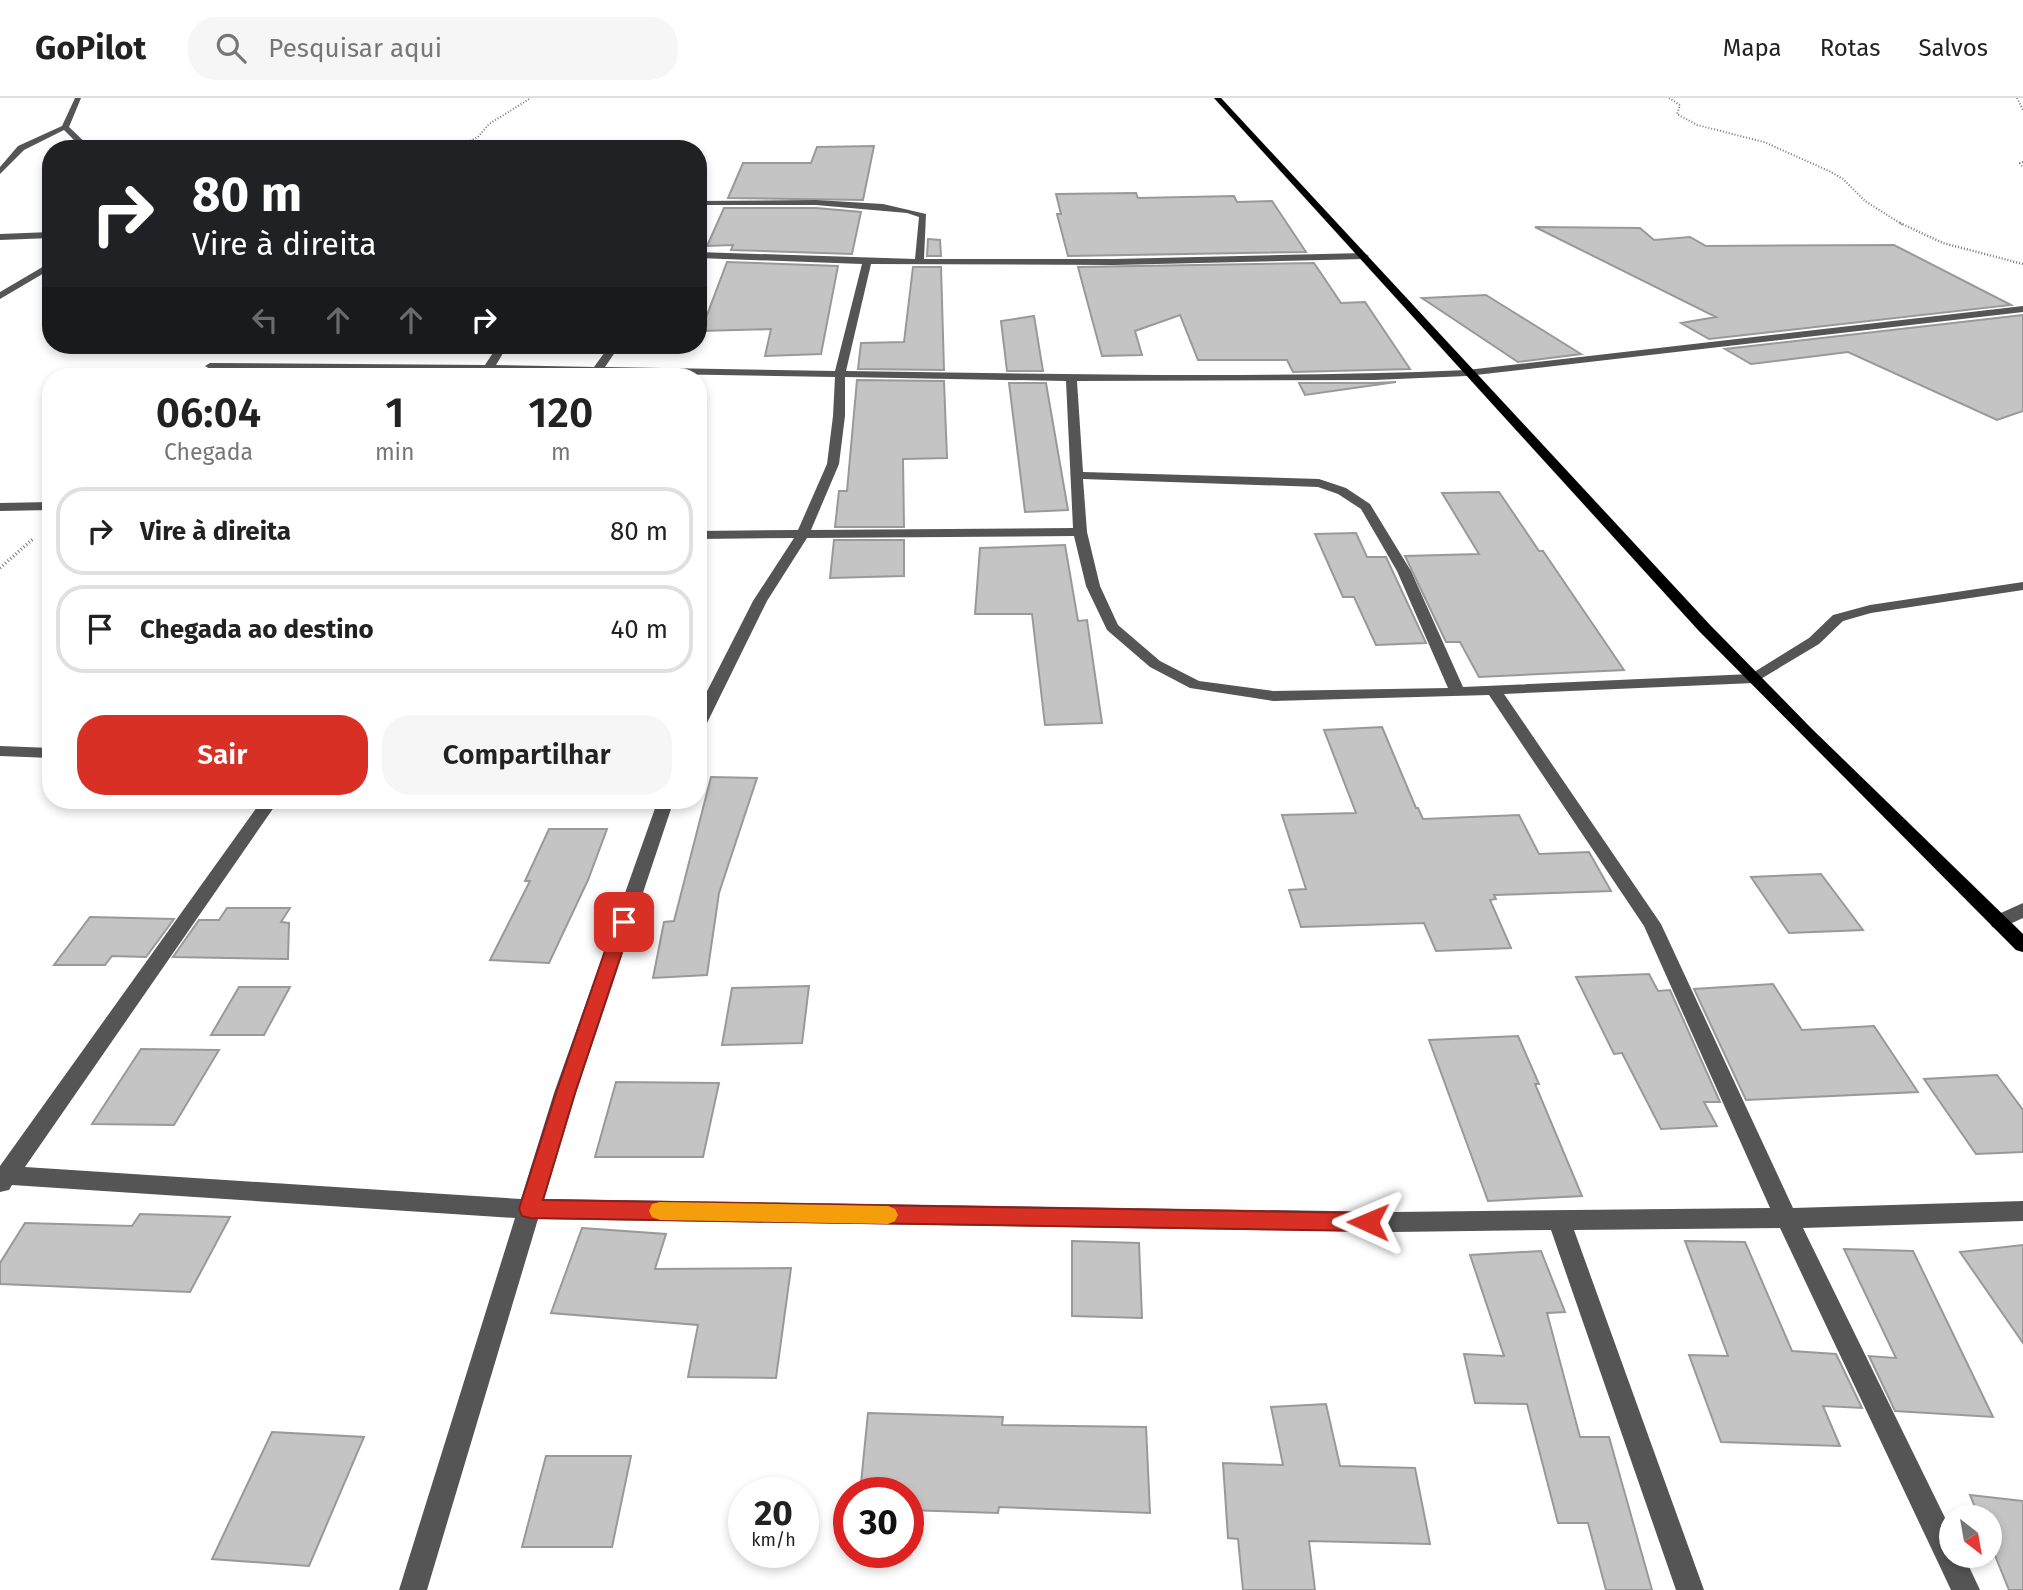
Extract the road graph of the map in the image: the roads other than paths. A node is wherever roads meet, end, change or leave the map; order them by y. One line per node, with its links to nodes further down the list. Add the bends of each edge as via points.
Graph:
1 (78, 98): 3 (street)
2 (1217, 98): 10 (main road)
3 (65, 127): 4 (street); 5 (street, via 22,148)
4 (79, 140)
5 (0, 172)
6 (707, 203): 12 (street, via 867,205 916,211 923,216)
7 (42, 235): 8 (street)
8 (0, 237)
9 (707, 255): 11 (street)
10 (1364, 256): 12 (street); 19 (main road)
11 (867, 262): 12 (street); 18 (street)
12 (919, 263)
13 (42, 270): 14 (street)
14 (0, 296)
15 (2023, 309): 19 (street)
16 (210, 366): 17 (street)
17 (395, 368)
18 (840, 373): 20 (street); 21 (street); 26 (street, via 832,464)
19 (1467, 373): 21 (street, via 1293,379); 29 (main road)
20 (707, 374)
21 (1071, 377): 22 (street)
22 (1076, 475): 25 (street); 31 (street, via 1319,483 1342,491 1366,507 1404,571)
23 (42, 506): 24 (street)
24 (0, 507)
25 (1080, 532): 26 (street); 31 (street, via 1093,586 1112,626 1155,664 1195,685 1273,696)
26 (803, 534): 27 (street); 32 (street, via 760,601)
27 (707, 535)
28 (2023, 586): 29 (street, via 1870,608 1838,618 1814,641)
29 (1754, 678): 30 (street); 38 (main road)
30 (1495, 692): 31 (street); 43 (street, via 1652,924)
31 (1458, 693)
32 (707, 707)
33 (0, 751): 34 (street)
34 (42, 753)
35 (265, 809): 40 (street)
36 (663, 809): 41 (street)
37 (2023, 911): 38 (street)
38 (1999, 922): 39 (main road)
39 (2023, 945)
40 (2, 1178): 41 (street)
41 (530, 1209): 44 (street, via 1394,1222); 45 (street)
42 (2023, 1210): 43 (street)
43 (1787, 1218): 44 (street); 47 (street)
44 (1559, 1220): 46 (street)
45 (413, 1590)
46 (1690, 1590)
47 (1966, 1590)

